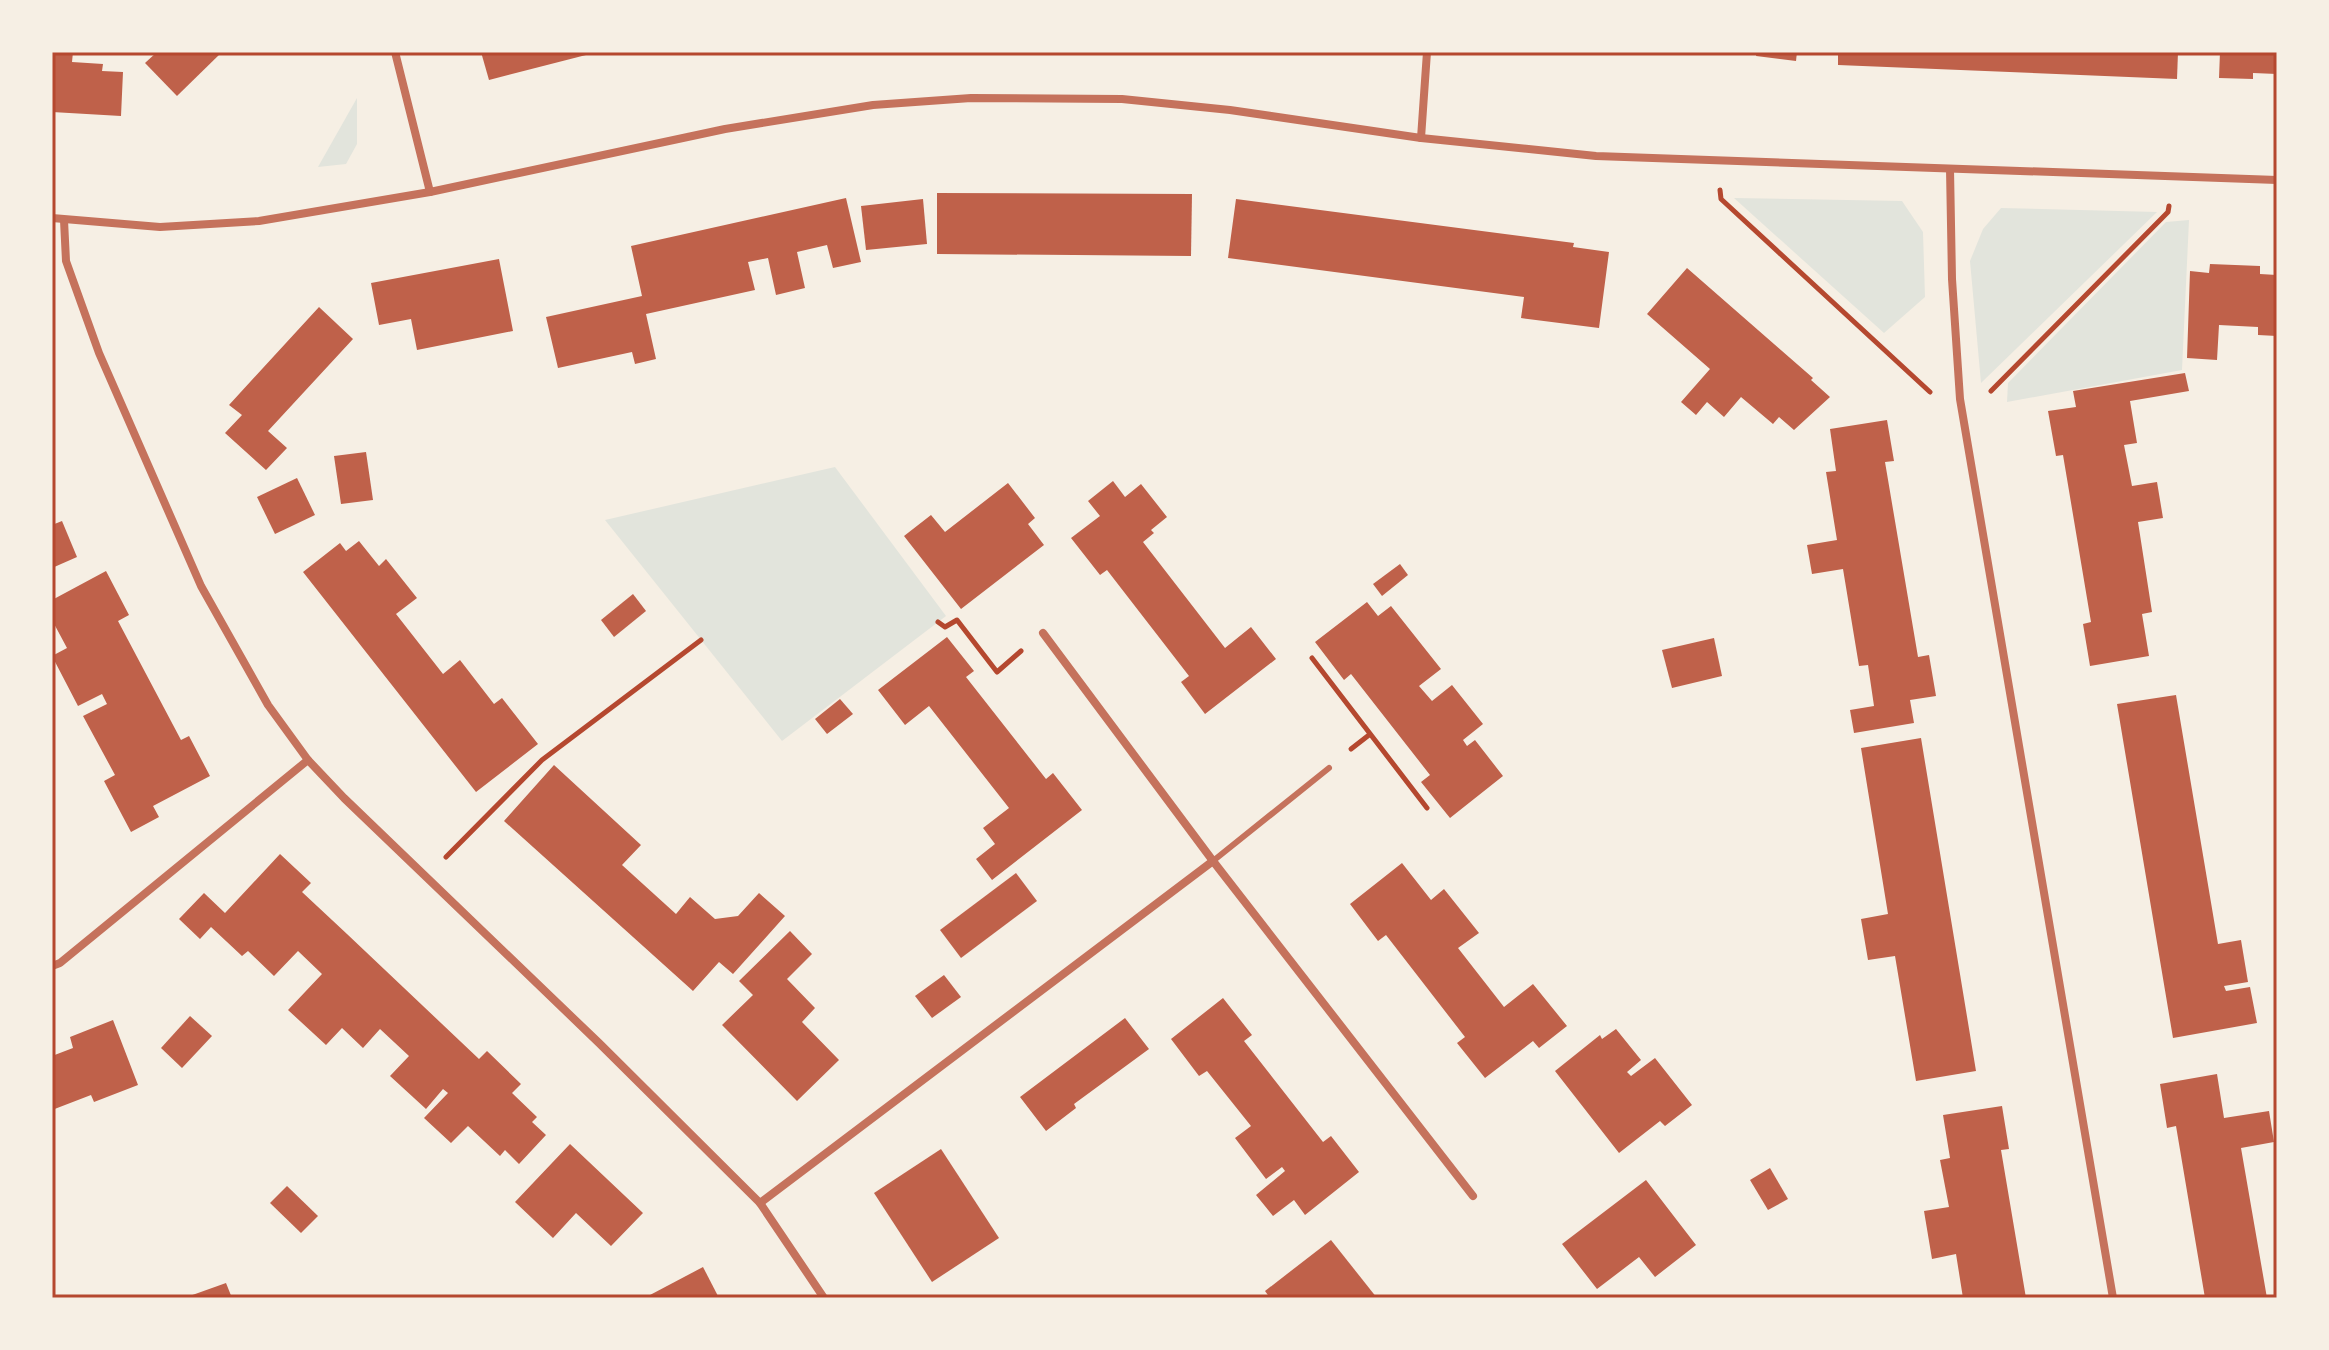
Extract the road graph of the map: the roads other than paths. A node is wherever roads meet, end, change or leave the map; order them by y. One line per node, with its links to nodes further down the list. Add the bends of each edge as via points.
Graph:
1 (395, 52): 6 (street)
2 (1427, 52): 3 (street)
3 (1421, 138): 4 (street, via 1596,156); 6 (street, via 1122,99 971,98 873,105 725,129)
4 (1950, 169): 5 (street); 17 (street, via 1960,399)
5 (2277, 180)
6 (430, 192): 8 (street, via 259,221 160,227)
7 (52, 218): 8 (street)
8 (64, 220): 10 (street, via 66,261 99,353 201,586 268,705)
9 (1043, 633): 12 (street)
10 (308, 760): 13 (street); 15 (street)
11 (1329, 768): 12 (lane)
12 (1213, 861): 14 (street); 15 (street)
13 (52, 966)
14 (1473, 1196)
15 (760, 1203): 16 (street)
16 (824, 1298)
17 (2113, 1298)

